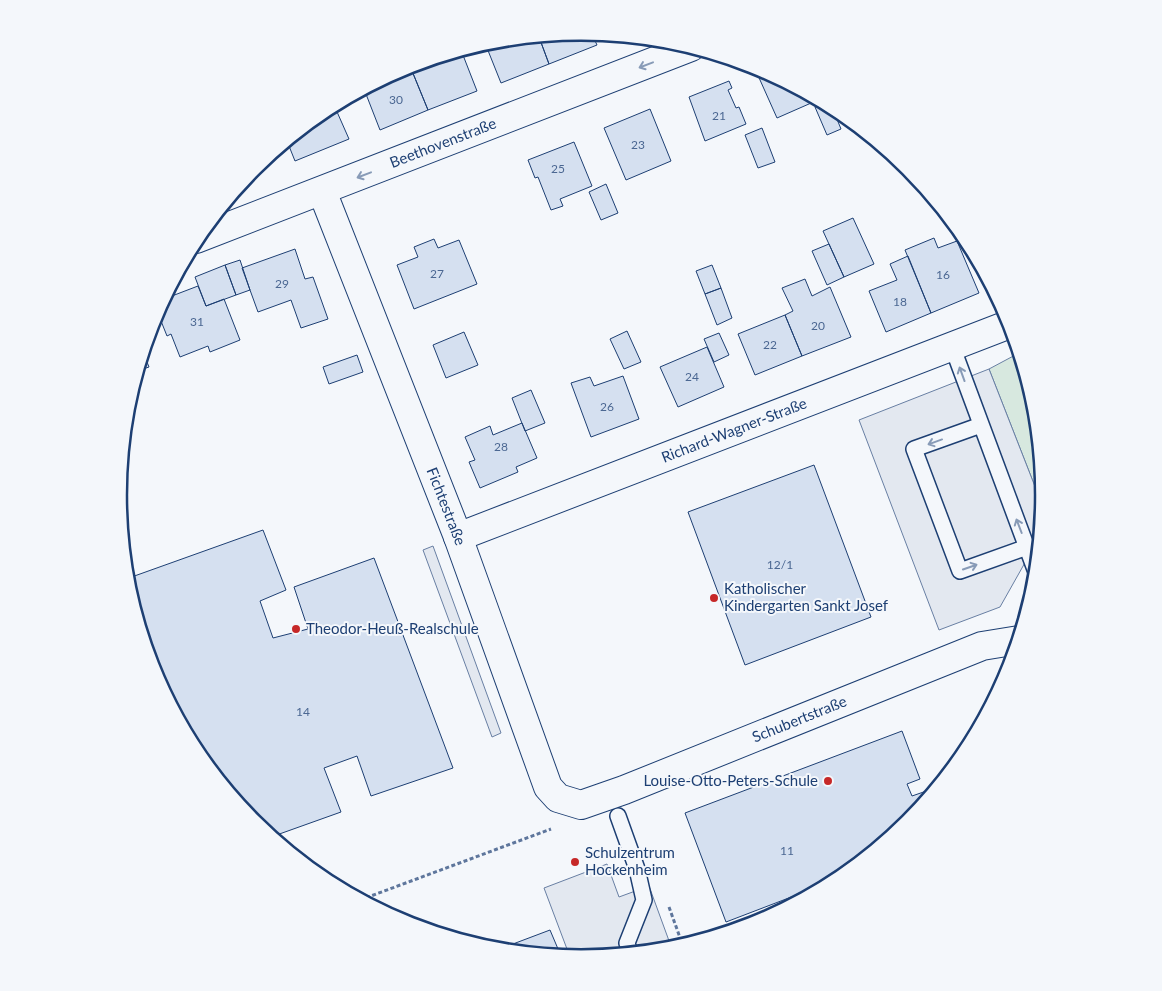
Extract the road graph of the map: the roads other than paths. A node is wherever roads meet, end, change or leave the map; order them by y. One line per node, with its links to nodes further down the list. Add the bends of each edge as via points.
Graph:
1 (678, 52): 2 (street, Beethovenstraße, one-way to 2)
2 (322, 191): 3 (street, Beethovenstraße); 7 (street, Fichtestraße)
3 (210, 234)
4 (1003, 327): 5 (street, Richard-Wagner-Straße)
5 (952, 346): 6 (lane, one-way to 5); 7 (street, Richard-Wagner-Straße)
6 (981, 425): 8 (lane, one-way to 6); 8 (lane, one-way to 8, via 914,449 960,571)
7 (458, 536): 11 (street, Fichtestraße, via 548,787 558,798)
8 (1027, 547): 9 (lane)
9 (1031, 557)
10 (1011, 641): 11 (street, Schubertstraße, via 982,646)
11 (581, 805)
12 (618, 816): 13 (lane, via 644,900)
13 (628, 947)

